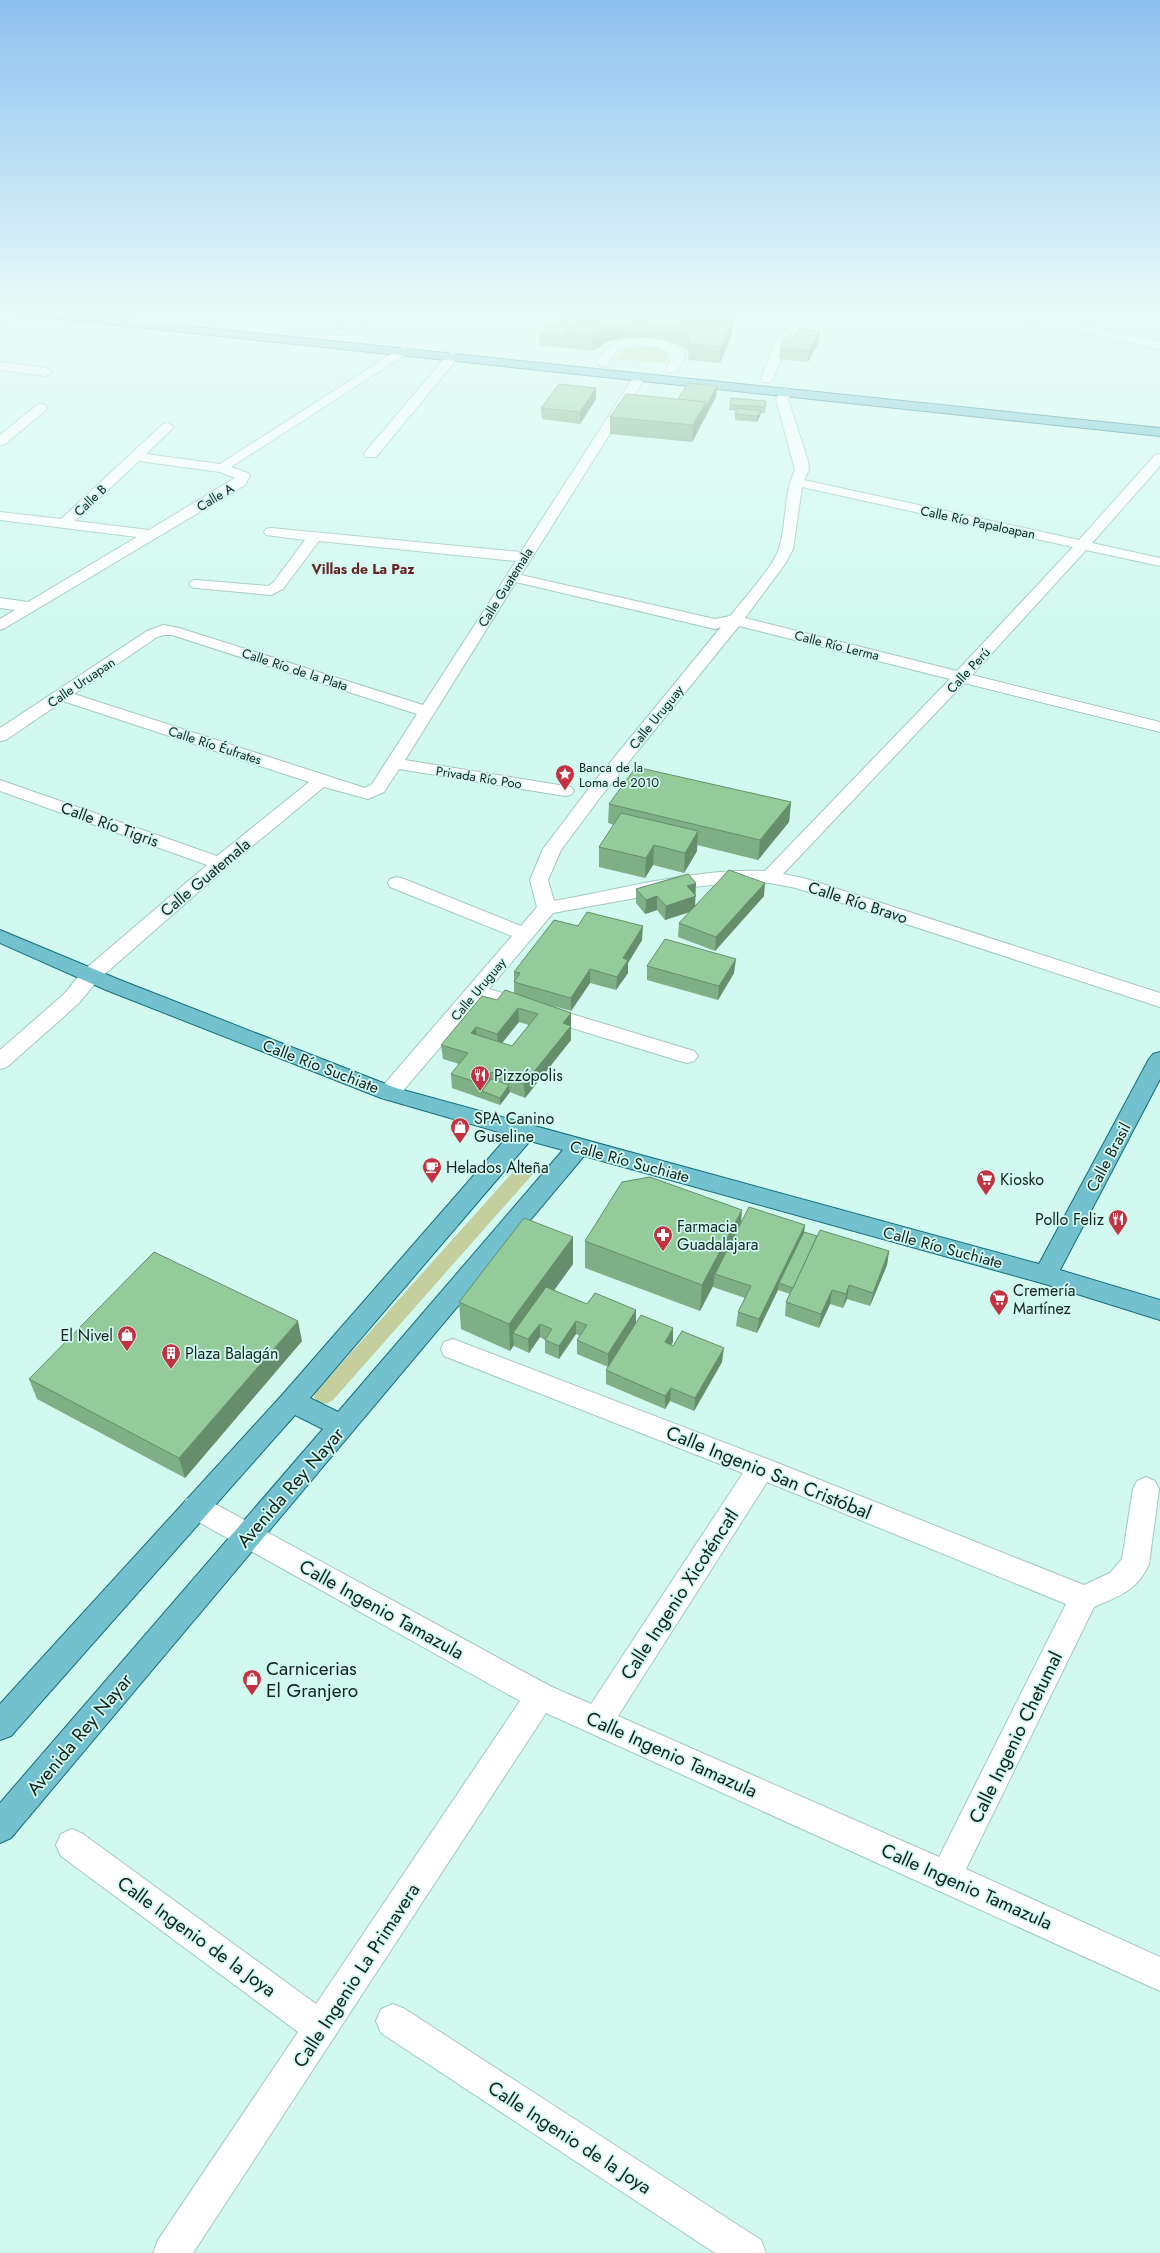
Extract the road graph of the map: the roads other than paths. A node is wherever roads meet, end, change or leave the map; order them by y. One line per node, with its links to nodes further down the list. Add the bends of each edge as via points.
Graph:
1 (30, 416): 11 (street)
2 (297, 416): 15 (street, Calle A)
3 (401, 416): 12 (street)
4 (614, 416): 23 (street, Calle Guatemala)
5 (788, 416): 16 (street, Calle Uruguay, via 802,461 802,470)
6 (1009, 416): 7 (main road)
7 (1054, 421): 8 (main road, via 1072,418); 10 (main road)
8 (1160, 427)
9 (168, 428): 13 (street, Calle B)
10 (1160, 432)
11 (0, 441)
12 (371, 454)
13 (136, 457): 15 (street); 18 (street, Calle B)
14 (1160, 458): 22 (street, Calle Perú)
15 (223, 468): 20 (street, Calle A, via 241,474 244,478)
16 (796, 482): 22 (street, Calle Río Papaloapan); 29 (street, Calle Uruguay, via 786,549 780,561)
17 (0, 516): 18 (street)
18 (64, 524): 20 (street)
19 (271, 532): 21 (street)
20 (152, 535): 28 (street, Calle A)
21 (315, 536): 23 (street); 26 (street, via 278,586 271,591)
22 (1084, 545): 24 (street, Calle Río Papaloapan); 32 (street, Calle Perú)
23 (524, 557): 25 (street, Calle Guatemala)
24 (1160, 562)
25 (512, 577): 29 (street, Calle Río Lerma, via 715,624); 34 (street, Calle Guatemala)
26 (196, 584)
27 (0, 603): 28 (street)
28 (30, 607): 30 (street, Calle A)
29 (735, 620): 32 (street, Calle Río Lerma); 45 (street, Calle Uruguay, via 552,849 539,880)
30 (0, 625)
31 (163, 630): 33 (street, Calle Uruapan, via 152,634); 34 (street, Calle Río de la Plata, via 174,631)
32 (962, 677): 35 (street, Calle Río Lerma); 43 (street, Calle Perú)
33 (62, 694): 36 (street, Calle Uruapan); 38 (street, Calle Río Éufrates)
34 (426, 711): 37 (street, Calle Guatemala)
35 (1160, 728)
36 (0, 736)
37 (393, 763): 40 (street, Privada Río Poo); 41 (street, Calle Guatemala, via 378,788)
38 (320, 781): 41 (street, Calle Río Éufrates); 42 (street, Calle Guatemala)
39 (0, 786): 42 (street, Calle Río Tigris)
40 (565, 790)
41 (368, 794)
42 (220, 864): 48 (street, Calle Guatemala)
43 (770, 876): 45 (street, Calle Río Bravo, via 701,880); 50 (street, Calle Río Bravo, via 800,883)
44 (397, 883): 46 (street)
45 (547, 908): 46 (street, Calle Uruguay)
46 (525, 934): 49 (street, Calle Uruguay)
47 (0, 936): 48 (main road, Calle Río Suchiate)
48 (91, 975): 53 (street, Calle Guatemala, via 71,999); 54 (main road, Calle Río Suchiate, via 200,1021)
49 (476, 992): 51 (street); 54 (street, Calle Uruguay)
50 (1160, 1000)
51 (687, 1056)
52 (1160, 1060): 57 (main road, Calle Brasil)
53 (0, 1062)
54 (389, 1093): 55 (main road, Calle Río Suchiate)
55 (525, 1132): 56 (main road, Calle Río Suchiate); 60 (main road)
56 (579, 1147): 57 (main road, Calle Río Suchiate); 61 (main road, Avenida Rey Nayar)
57 (1045, 1275): 58 (main road, Calle Río Suchiate)
58 (1160, 1310)
59 (453, 1349): 62 (street, Calle Ingenio San Cristóbal)
60 (292, 1401): 61 (main road); 64 (main road)
61 (342, 1426): 65 (main road, Avenida Rey Nayar)
62 (761, 1468): 66 (street, Calle Ingenio San Cristóbal); 68 (street, Calle Ingenio Xicoténcatl)
63 (1146, 1489): 66 (street, via 1135,1564 1120,1582)
64 (196, 1507): 65 (street, Calle Ingenio Tamazula); 69 (main road)
65 (248, 1535): 67 (street, Calle Ingenio Tamazula); 70 (main road, Avenida Rey Nayar)
66 (1084, 1598): 72 (street, Calle Ingenio Chetumal)
67 (540, 1696): 68 (street, Calle Ingenio Tamazula); 75 (street, Calle Ingenio La Primavera)
68 (598, 1720): 72 (street, Calle Ingenio Tamazula)
69 (0, 1726)
70 (0, 1827)
71 (72, 1845): 75 (street, Calle Ingenio de la Joya)
72 (946, 1876): 73 (street, Calle Ingenio Tamazula)
73 (1160, 1974)
74 (393, 2021): 77 (street, Calle Ingenio de la Joya)
75 (321, 2028): 76 (street, Calle Ingenio La Primavera)
76 (171, 2253)
77 (748, 2253)

